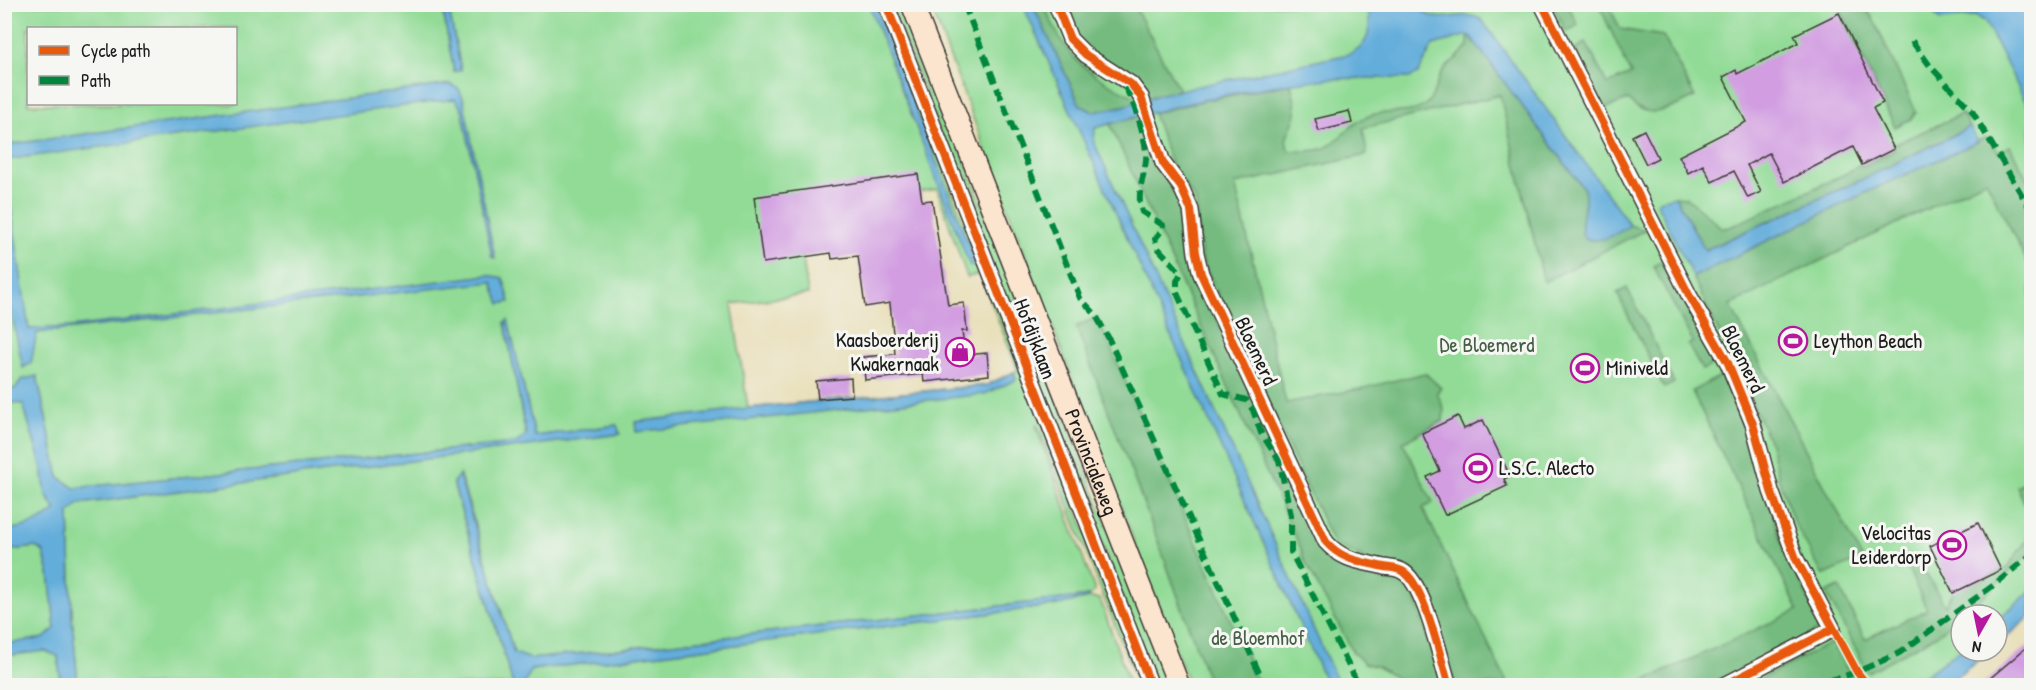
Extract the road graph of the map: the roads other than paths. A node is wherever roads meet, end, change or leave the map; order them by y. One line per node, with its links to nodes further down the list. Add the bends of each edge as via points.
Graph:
1 (886, 4): 6 (street, Hofdijklaan)
2 (912, 4): 5 (main road, Provincialeweg)
3 (1056, 4): 9 (street, Bloemerd, via 1070,39 1086,55 1131,84 1142,97 1163,163 1181,187 1191,210 1201,274 1326,542 1336,554 1403,571 1416,584)
4 (1542, 4): 10 (street, Bloemerd, via 1689,295 1728,363 1753,424 1771,491 1796,559 1833,629)
5 (1035, 320): 6 (street, Hofdijklaan); 8 (main road, Provincialeweg)
6 (1011, 328): 7 (street, Hofdijklaan)
7 (1151, 686)
8 (1179, 686)
9 (1449, 686)
10 (1724, 686)

